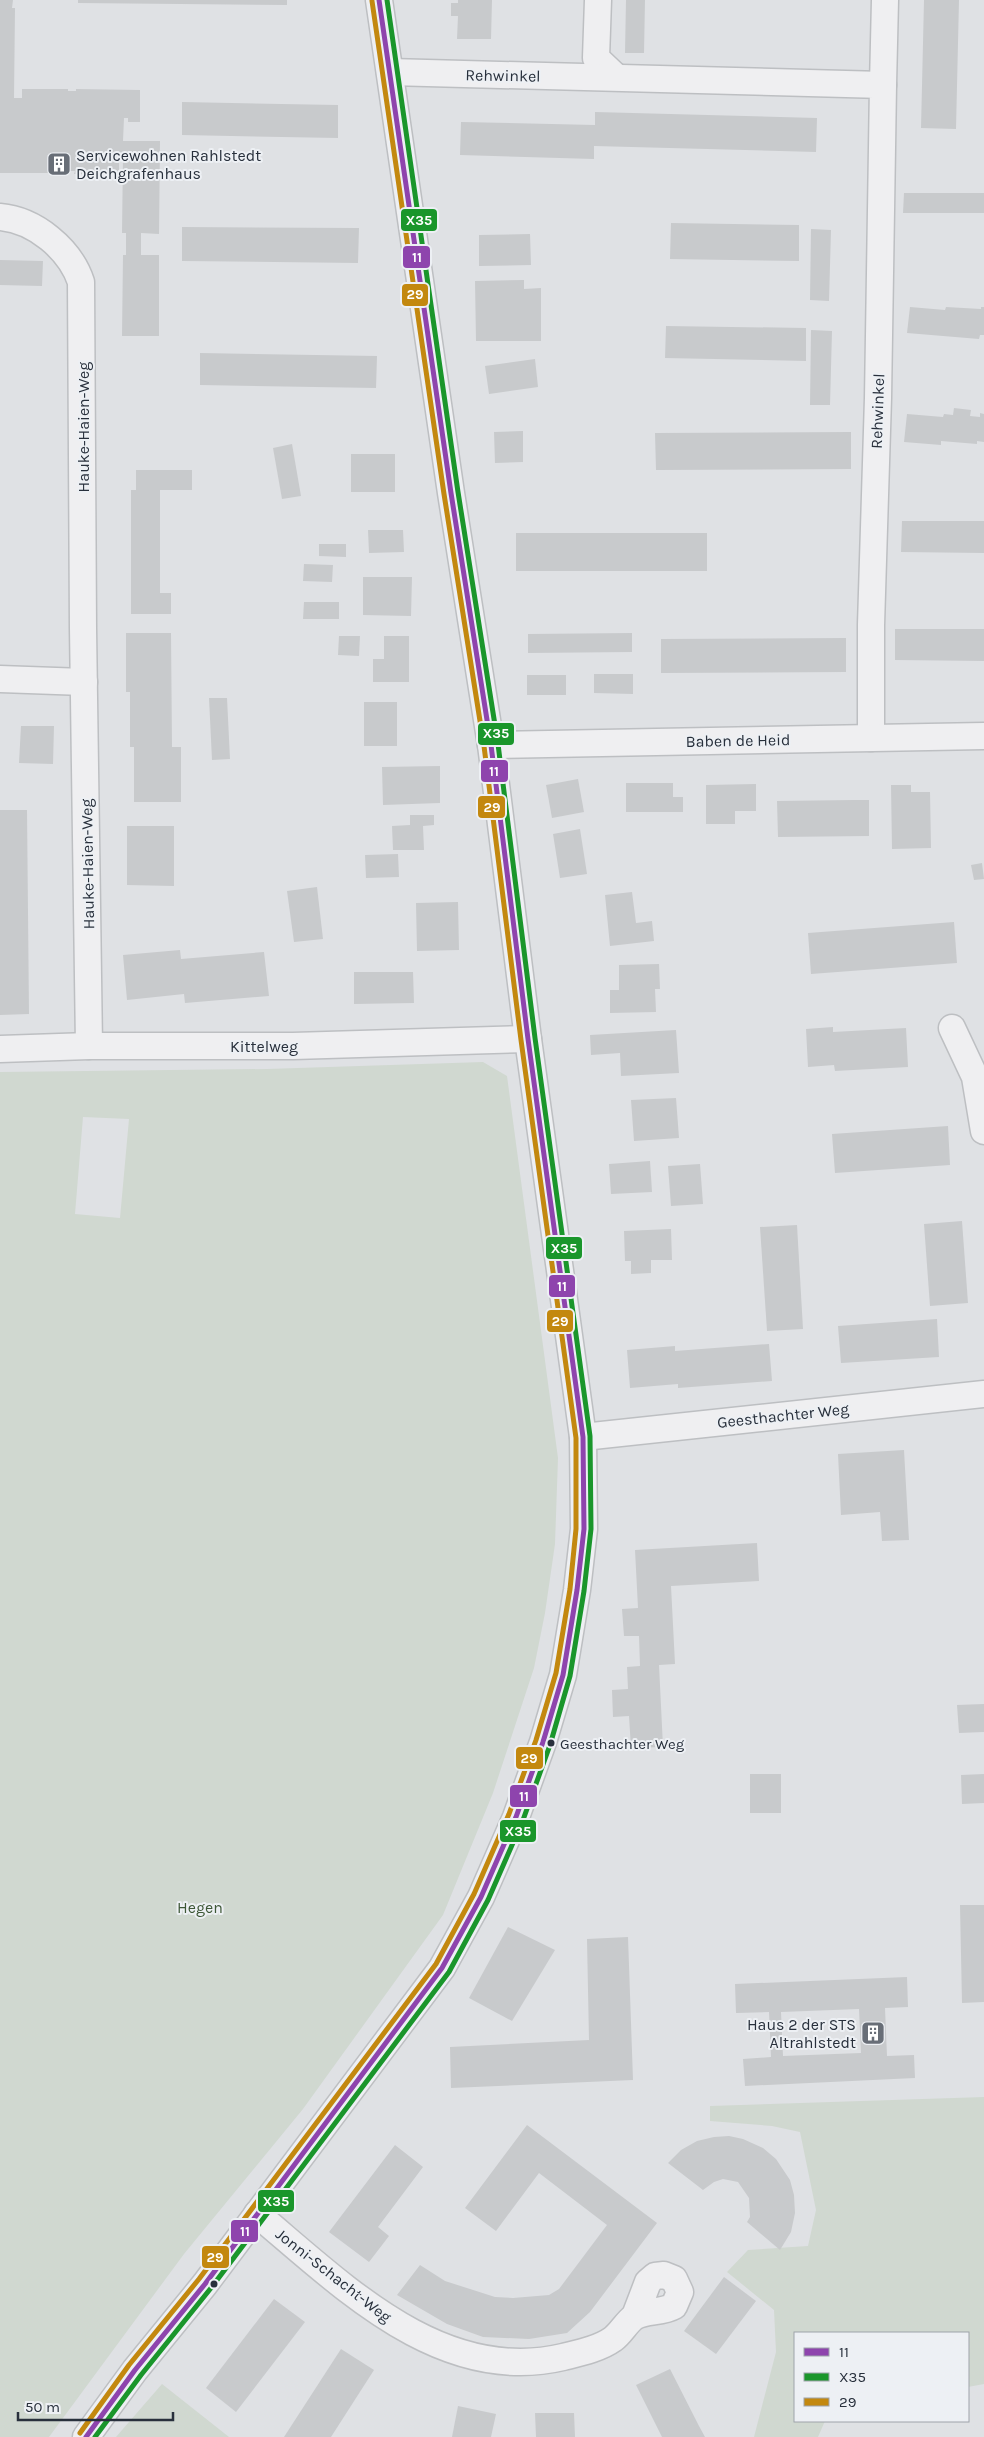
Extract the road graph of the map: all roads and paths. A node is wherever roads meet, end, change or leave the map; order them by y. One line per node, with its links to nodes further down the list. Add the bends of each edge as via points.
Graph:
1 (378, 0): 4 (street)
2 (598, 0): 5 (street, via 596,58)
3 (885, 0): 6 (street, Rehwinkel)
4 (390, 72): 5 (street, Rehwinkel); 12 (street, via 447,465)
5 (616, 77): 6 (street, Rehwinkel)
6 (883, 85): 11 (street, Rehwinkel, via 878,398 870,624)
7 (0, 217): 9 (street, Hauke-Haien-Weg, via 25,224 50,240 74,264 81,282)
8 (0, 680): 9 (street)
9 (84, 682): 15 (street, Hauke-Haien-Weg)
10 (984, 736): 11 (street, Baben de Heid)
11 (871, 738): 12 (street, Baben de Heid)
12 (492, 745): 14 (street)
13 (952, 1028): 17 (street, via 975,1077)
14 (528, 1039): 15 (street, Kittelweg, via 293,1046); 19 (street)
15 (89, 1046): 16 (street, Kittelweg)
16 (0, 1049)
17 (984, 1131)
18 (984, 1394): 19 (street, Geesthachter Weg)
19 (583, 1437): 20 (street, via 584,1529 563,1675 516,1817 481,1897 442,1968)
20 (257, 2214): 21 (street, Jonni-Schacht-Weg, via 376,2311 431,2342 472,2355 510,2361 548,2360 585,2352 613,2339); 22 (street)
21 (635, 2316)
22 (86, 2437)

